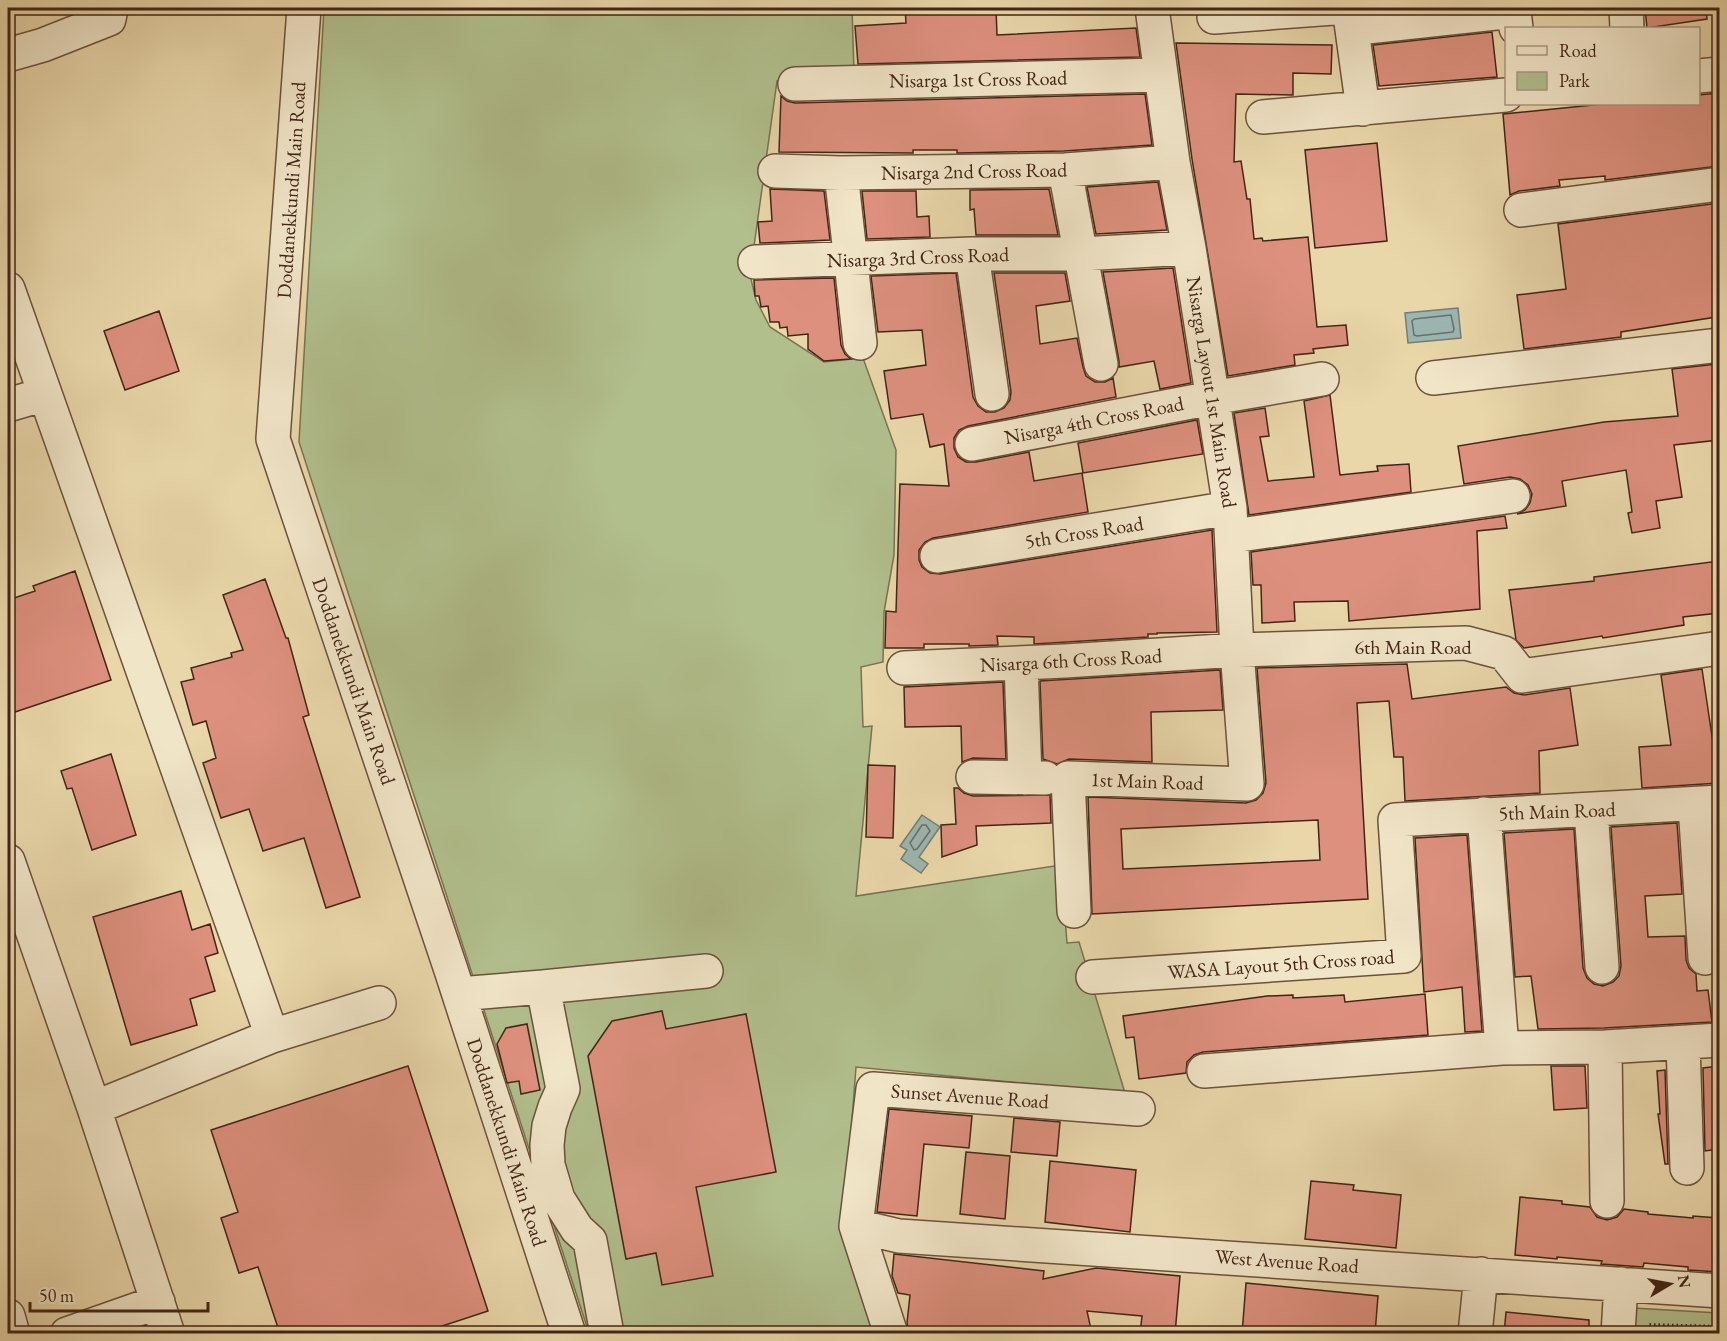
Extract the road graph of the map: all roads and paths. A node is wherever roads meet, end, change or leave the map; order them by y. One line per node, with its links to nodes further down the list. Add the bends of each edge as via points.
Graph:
1 (111, 8): 10 (street, via 109,19)
2 (304, 8): 62 (street, Doddanekkundi Main Road, via 273,439)
3 (1152, 8): 12 (street, Nisarga Layout 1st Main Road)
4 (1334, 8): 6 (street)
5 (1626, 8): 9 (street)
6 (1214, 17)
7 (1358, 17): 8 (street, via 1514,11); 16 (street)
8 (1516, 27)
9 (1627, 27)
10 (8, 55)
11 (1719, 74): 13 (street)
12 (1160, 75): 14 (street, Nisarga 1st Cross Road); 18 (street, Nisarga Layout 1st Main Road)
13 (1700, 76)
14 (795, 84)
15 (1505, 95): 16 (street)
16 (1363, 109): 17 (street)
17 (1263, 117)
18 (1173, 162): 19 (street, Nisarga 2nd Cross Road); 24 (street, Nisarga Layout 1st Main Road)
19 (1065, 170): 21 (street, Nisarga 2nd Cross Road); 26 (street)
20 (775, 171): 21 (street, Nisarga 2nd Cross Road)
21 (841, 173): 27 (street)
22 (1719, 184): 23 (street)
23 (1521, 210)
24 (1189, 248): 26 (street, Nisarga 3rd Cross Road); 37 (street, Nisarga Layout 1st Main Road)
25 (972, 254): 26 (street, Nisarga 3rd Cross Road); 27 (street, Nisarga 3rd Cross Road); 36 (street)
26 (1081, 254): 32 (street)
27 (849, 259): 28 (street, Nisarga 3rd Cross Road); 30 (street)
28 (755, 262)
29 (8, 289): 35 (street)
30 (860, 343)
31 (1719, 345): 33 (street)
32 (1101, 364)
33 (1433, 378)
34 (1322, 379): 37 (street, Nisarga 4th Cross Road)
35 (45, 394): 38 (street); 64 (street)
36 (992, 394)
37 (1212, 398): 39 (street, Nisarga 4th Cross Road); 41 (street, Nisarga Layout 1st Main Road)
38 (8, 405)
39 (972, 444)
40 (1513, 496): 41 (street, 5th Cross Road)
41 (1232, 522): 42 (street, 5th Cross Road); 44 (street, Nisarga Layout 1st Main Road)
42 (937, 556)
43 (1719, 648): 44 (street, 6th Main Road, via 1522,676 1504,653 1466,642)
44 (1237, 650): 45 (street, Nisarga 6th Cross Road); 50 (street, Nisarga Layout 1st Main Road)
45 (1021, 663): 46 (street, Nisarga 6th Cross Road); 48 (street)
46 (904, 668)
47 (973, 777): 48 (street)
48 (1025, 778): 49 (street)
49 (1068, 778): 50 (street, 1st Main Road, via 1247,784); 56 (street, 1st Main Road)
50 (1246, 778)
51 (1707, 804): 52 (street, 5th Main Road); 57 (street)
52 (1591, 810): 53 (street, 5th Main Road); 58 (street)
53 (1484, 814): 54 (street, 5th Main Road); 68 (street)
54 (1395, 820): 60 (street, WASA Layout 5th Cross road, via 1404,956)
55 (8, 861): 70 (street)
56 (1074, 911)
57 (1705, 958)
58 (1602, 967)
59 (706, 971): 61 (street)
60 (1093, 977)
61 (543, 987): 62 (street); 85 (street, via 563,1089 549,1126 548,1165 558,1199 577,1229 590,1241)
62 (459, 994): 84 (street, Doddanekkundi Main Road)
63 (379, 1003): 64 (street)
64 (272, 1036): 70 (street)
65 (1719, 1040): 66 (street)
66 (1683, 1043): 67 (street); 72 (street)
67 (1605, 1047): 68 (street); 73 (street)
68 (1502, 1048): 69 (street)
69 (1204, 1071)
70 (94, 1108): 78 (street)
71 (1138, 1109): 74 (street, Sunset Avenue Road, via 873,1089)
72 (1687, 1168)
73 (1607, 1201)
74 (856, 1226): 75 (street, West Avenue Road, via 899,1236); 86 (street, Sunset Avenue Road)
75 (1481, 1274): 76 (street, West Avenue Road); 87 (street)
76 (1622, 1284): 77 (street, West Avenue Road); 88 (street)
77 (1719, 1291)
78 (158, 1302): 82 (street); 83 (street)
79 (8, 1316): 81 (street)
80 (1719, 1327): 89 (path, via 1648,1325)
81 (13, 1334)
82 (67, 1334)
83 (168, 1334)
84 (569, 1334)
85 (607, 1334)
86 (891, 1334)
87 (1475, 1334)
88 (1618, 1334)
89 (1648, 1334)

